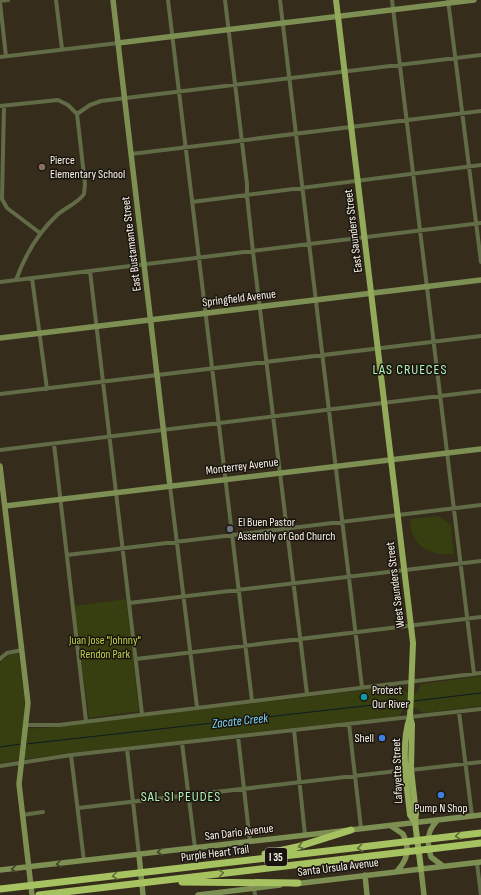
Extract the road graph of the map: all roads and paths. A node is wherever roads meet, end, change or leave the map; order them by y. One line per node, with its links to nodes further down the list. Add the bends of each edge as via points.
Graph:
1 (8, 0): 10 (street)
2 (56, 0): 18 (street)
3 (113, 0): 17 (street, East Bustamante Street)
4 (168, 0): 16 (street)
5 (225, 0): 15 (street)
6 (280, 0): 14 (street)
7 (336, 0): 13 (main road, East Saunders Street)
8 (392, 0): 12 (street)
9 (474, 0): 11 (street)
10 (0, 2): 20 (street)
11 (448, 2): 12 (street); 22 (street)
12 (393, 10): 13 (street); 23 (street)
13 (338, 16): 14 (street); 24 (main road, East Saunders Street)
14 (283, 23): 15 (street); 25 (street)
15 (228, 30): 16 (street); 26 (street)
16 (173, 36): 17 (street); 27 (street)
17 (118, 43): 18 (street); 28 (street, East Bustamante Street)
18 (62, 49): 20 (street)
19 (481, 55): 22 (street)
20 (6, 56): 21 (street)
21 (0, 57)
22 (455, 58): 23 (street); 32 (street)
23 (400, 65): 24 (street); 33 (street)
24 (344, 72): 25 (street); 34 (main road, East Saunders Street)
25 (289, 78): 26 (street); 35 (street)
26 (235, 84): 27 (street); 36 (street)
27 (180, 91): 28 (street); 37 (street)
28 (124, 98): 31 (street, via 96,103); 38 (street, East Bustamante Street)
29 (2, 106): 31 (street, via 58,100); 48 (street, via 2,199 7,208)
30 (481, 111): 32 (street)
31 (77, 114): 48 (street, via 84,194)
32 (462, 114): 33 (street); 40 (street)
33 (406, 120): 34 (street); 41 (street)
34 (351, 127): 35 (street); 42 (main road, East Saunders Street)
35 (296, 134): 36 (street); 43 (street)
36 (242, 140): 37 (street); 44 (street)
37 (186, 147): 38 (street); 45 (street)
38 (131, 154): 54 (street, East Bustamante Street)
39 (481, 165): 40 (street)
40 (469, 166): 41 (street); 46 (street)
41 (413, 173): 42 (street); 47 (street)
42 (358, 182): 43 (street); 49 (main road, East Saunders Street)
43 (302, 189): 44 (street); 50 (street)
44 (247, 196): 45 (street); 51 (street)
45 (192, 202): 52 (street)
46 (479, 223): 47 (street); 53 (street)
47 (420, 230): 49 (street); 60 (street)
48 (40, 233): 57 (street, via 23,260)
49 (364, 238): 50 (street); 61 (main road, East Saunders Street)
50 (309, 244): 51 (street); 62 (street)
51 (253, 252): 52 (street); 63 (street)
52 (198, 258): 54 (street); 64 (street)
53 (481, 262)
54 (144, 264): 55 (street); 65 (street, East Bustamante Street)
55 (90, 271): 56 (street); 66 (street)
56 (32, 278): 57 (street); 67 (street)
57 (16, 280): 59 (street)
58 (481, 280): 60 (street, Springfield Avenue)
59 (0, 282)
60 (426, 287): 61 (street, Springfield Avenue); 70 (street)
61 (371, 293): 62 (street, Springfield Avenue); 71 (main road, East Saunders Street)
62 (315, 300): 63 (street, Springfield Avenue); 72 (street)
63 (259, 307): 64 (street, Springfield Avenue); 73 (street)
64 (205, 314): 65 (street, Springfield Avenue); 74 (street)
65 (151, 320): 66 (street, Springfield Avenue); 75 (street, East Bustamante Street)
66 (96, 327): 67 (street, Springfield Avenue); 76 (street)
67 (40, 333): 69 (street, Springfield Avenue); 77 (street)
68 (481, 336): 70 (street)
69 (0, 338)
70 (433, 342): 71 (street); 80 (street)
71 (378, 348): 72 (street); 81 (main road, East Saunders Street)
72 (322, 355): 73 (street); 82 (street)
73 (266, 362): 74 (street); 83 (street)
74 (212, 369): 75 (street); 84 (street)
75 (157, 375): 76 (street); 85 (street, East Bustamante Street)
76 (102, 382): 77 (street); 86 (street)
77 (47, 389): 79 (street)
78 (481, 391): 80 (street)
79 (0, 394)
80 (440, 396): 81 (street); 90 (street)
81 (384, 403): 82 (street); 91 (main road, East Saunders Street)
82 (329, 411): 83 (street); 93 (street)
83 (273, 417): 84 (street); 94 (street)
84 (218, 424): 85 (street); 95 (street)
85 (164, 431): 86 (street); 96 (street, East Bustamante Street)
86 (109, 437): 87 (street); 97 (street)
87 (54, 444): 89 (street); 98 (street)
88 (481, 449): 90 (street, Monterrey Avenue)
89 (0, 450)
90 (447, 453): 91 (street, Monterrey Avenue); 101 (street)
91 (391, 459): 93 (street, Monterrey Avenue); 102 (main road, West Saunders Street)
92 (0, 466): 100 (street)
93 (335, 466): 94 (street, Monterrey Avenue); 103 (street)
94 (280, 473): 95 (street, Monterrey Avenue); 104 (street)
95 (225, 479): 96 (street, Monterrey Avenue); 105 (street)
96 (170, 486): 97 (street, Monterrey Avenue); 106 (street)
97 (116, 492): 98 (street, Monterrey Avenue); 107 (street)
98 (60, 499): 100 (street, Monterrey Avenue); 108 (street)
99 (481, 505): 101 (street)
100 (5, 506): 123 (street)
101 (453, 508): 102 (street); 110 (street)
102 (398, 514): 103 (street); 111 (main road, West Saunders Street)
103 (342, 522): 104 (street); 112 (street)
104 (287, 528): 105 (street); 113 (street)
105 (232, 535): 106 (street); 114 (street)
106 (177, 541): 107 (street); 115 (street)
107 (122, 548): 108 (street); 116 (street)
108 (67, 555): 139 (street)
109 (481, 561): 110 (street)
110 (460, 563): 111 (street); 118 (street)
111 (405, 569): 112 (street); 119 (main road, West Saunders Street)
112 (349, 577): 113 (street); 120 (street)
113 (294, 584): 114 (street); 121 (street)
114 (238, 590): 115 (street); 122 (street)
115 (184, 597): 116 (street); 124 (street)
116 (129, 603): 126 (street)
117 (481, 617): 118 (street)
118 (467, 618): 119 (street); 128 (street)
119 (412, 625): 120 (street); 129 (main road, West Saunders Street)
120 (355, 632): 121 (street); 130 (street)
121 (300, 639): 122 (street); 131 (street)
122 (245, 646): 124 (street); 132 (street)
123 (22, 650): 125 (street, via 8,652); 141 (street, via 28,703)
124 (190, 652): 126 (street); 133 (street)
125 (0, 659)
126 (136, 659): 137 (street)
127 (481, 673): 128 (street)
128 (474, 674): 129 (street)
129 (412, 681): 130 (street); 134 (main road, West Saunders Street)
130 (362, 688): 131 (street)
131 (307, 694): 132 (street)
132 (252, 701): 133 (street)
133 (197, 708): 137 (street)
134 (411, 708): 138 (main road, Lafayette Street)
135 (481, 709): 136 (street)
136 (460, 712): 138 (street); 149 (street)
137 (142, 714): 139 (street)
138 (410, 717): 140 (street); 151 (main road, Lafayette Street, via 412,724)
139 (86, 721): 141 (street)
140 (349, 724): 142 (street); 152 (street)
141 (27, 728): 147 (street)
142 (294, 730): 143 (street); 153 (street)
143 (238, 736): 144 (street); 154 (street)
144 (182, 743): 145 (street); 155 (street)
145 (127, 749): 146 (street); 156 (street)
146 (71, 755): 147 (street); 157 (street)
147 (22, 761): 150 (street); 159 (street, via 19,784)
148 (481, 762): 149 (street)
149 (466, 764): 151 (street); 161 (street)
150 (0, 766)
151 (409, 770): 152 (street); 163 (main road, Lafayette Street)
152 (355, 776): 153 (street); 165 (street)
153 (300, 783): 154 (street); 168 (street)
154 (244, 789): 155 (street); 169 (street)
155 (189, 795): 156 (street); 171 (street)
156 (133, 802): 157 (street); 172 (street)
157 (78, 808): 173 (street)
158 (43, 812): 159 (street)
159 (22, 815): 177 (street)
160 (481, 815): 161 (street, San Dario Avenue)
161 (472, 816): 162 (street, San Dario Avenue)
162 (438, 820): 163 (street, San Dario Avenue); 176 (street, via 430,828 428,838 431,857)
163 (415, 822): 164 (street, San Dario Avenue); 178 (main road, Lafayette Street)
164 (391, 825): 165 (street, San Dario Avenue); 180 (street, via 403,834 408,851 405,861)
165 (361, 828): 166 (street, San Dario Avenue)
166 (351, 830): 168 (street, San Dario Avenue); 175 (highway, one-way to 175, via 297,847)
167 (481, 833): 175 (highway, Purple Heart Trail / I 35, one-way to 175)
168 (306, 835): 169 (street, San Dario Avenue)
169 (250, 842): 171 (street, San Dario Avenue)
170 (481, 843): 182 (highway, Purple Heart Trail / I 35, one-way to 170)
171 (194, 848): 172 (street, San Dario Avenue, one-way to 172)
172 (139, 855): 173 (street, San Dario Avenue); 188 (street)
173 (84, 861): 177 (street, San Dario Avenue, one-way to 177)
174 (479, 862): 176 (street, Santa Ursula Avenue); 193 (street)
175 (217, 863): 185 (highway, Purple Heart Trail / I 35, one-way to 185)
176 (443, 866): 178 (street, Santa Ursula Avenue)
177 (28, 868): 179 (street, San Dario Avenue, one-way to 179); 186 (street)
178 (421, 869): 180 (street, Santa Ursula Avenue); 192 (street, Lafayette Street)
179 (0, 870)
180 (397, 871): 181 (street, Santa Ursula Avenue)
181 (365, 875): 183 (street, Santa Ursula Avenue); 191 (street)
182 (172, 880): 183 (highway); 187 (highway, Purple Heart Trail / I 35)
183 (298, 883): 184 (street, Santa Ursula Avenue)
184 (254, 888): 189 (street, Santa Ursula Avenue); 190 (street)
185 (0, 889)
186 (32, 895)
187 (39, 895)
188 (143, 895)
189 (198, 895)
190 (255, 895)
191 (367, 895)
192 (424, 895)
193 (480, 895)

